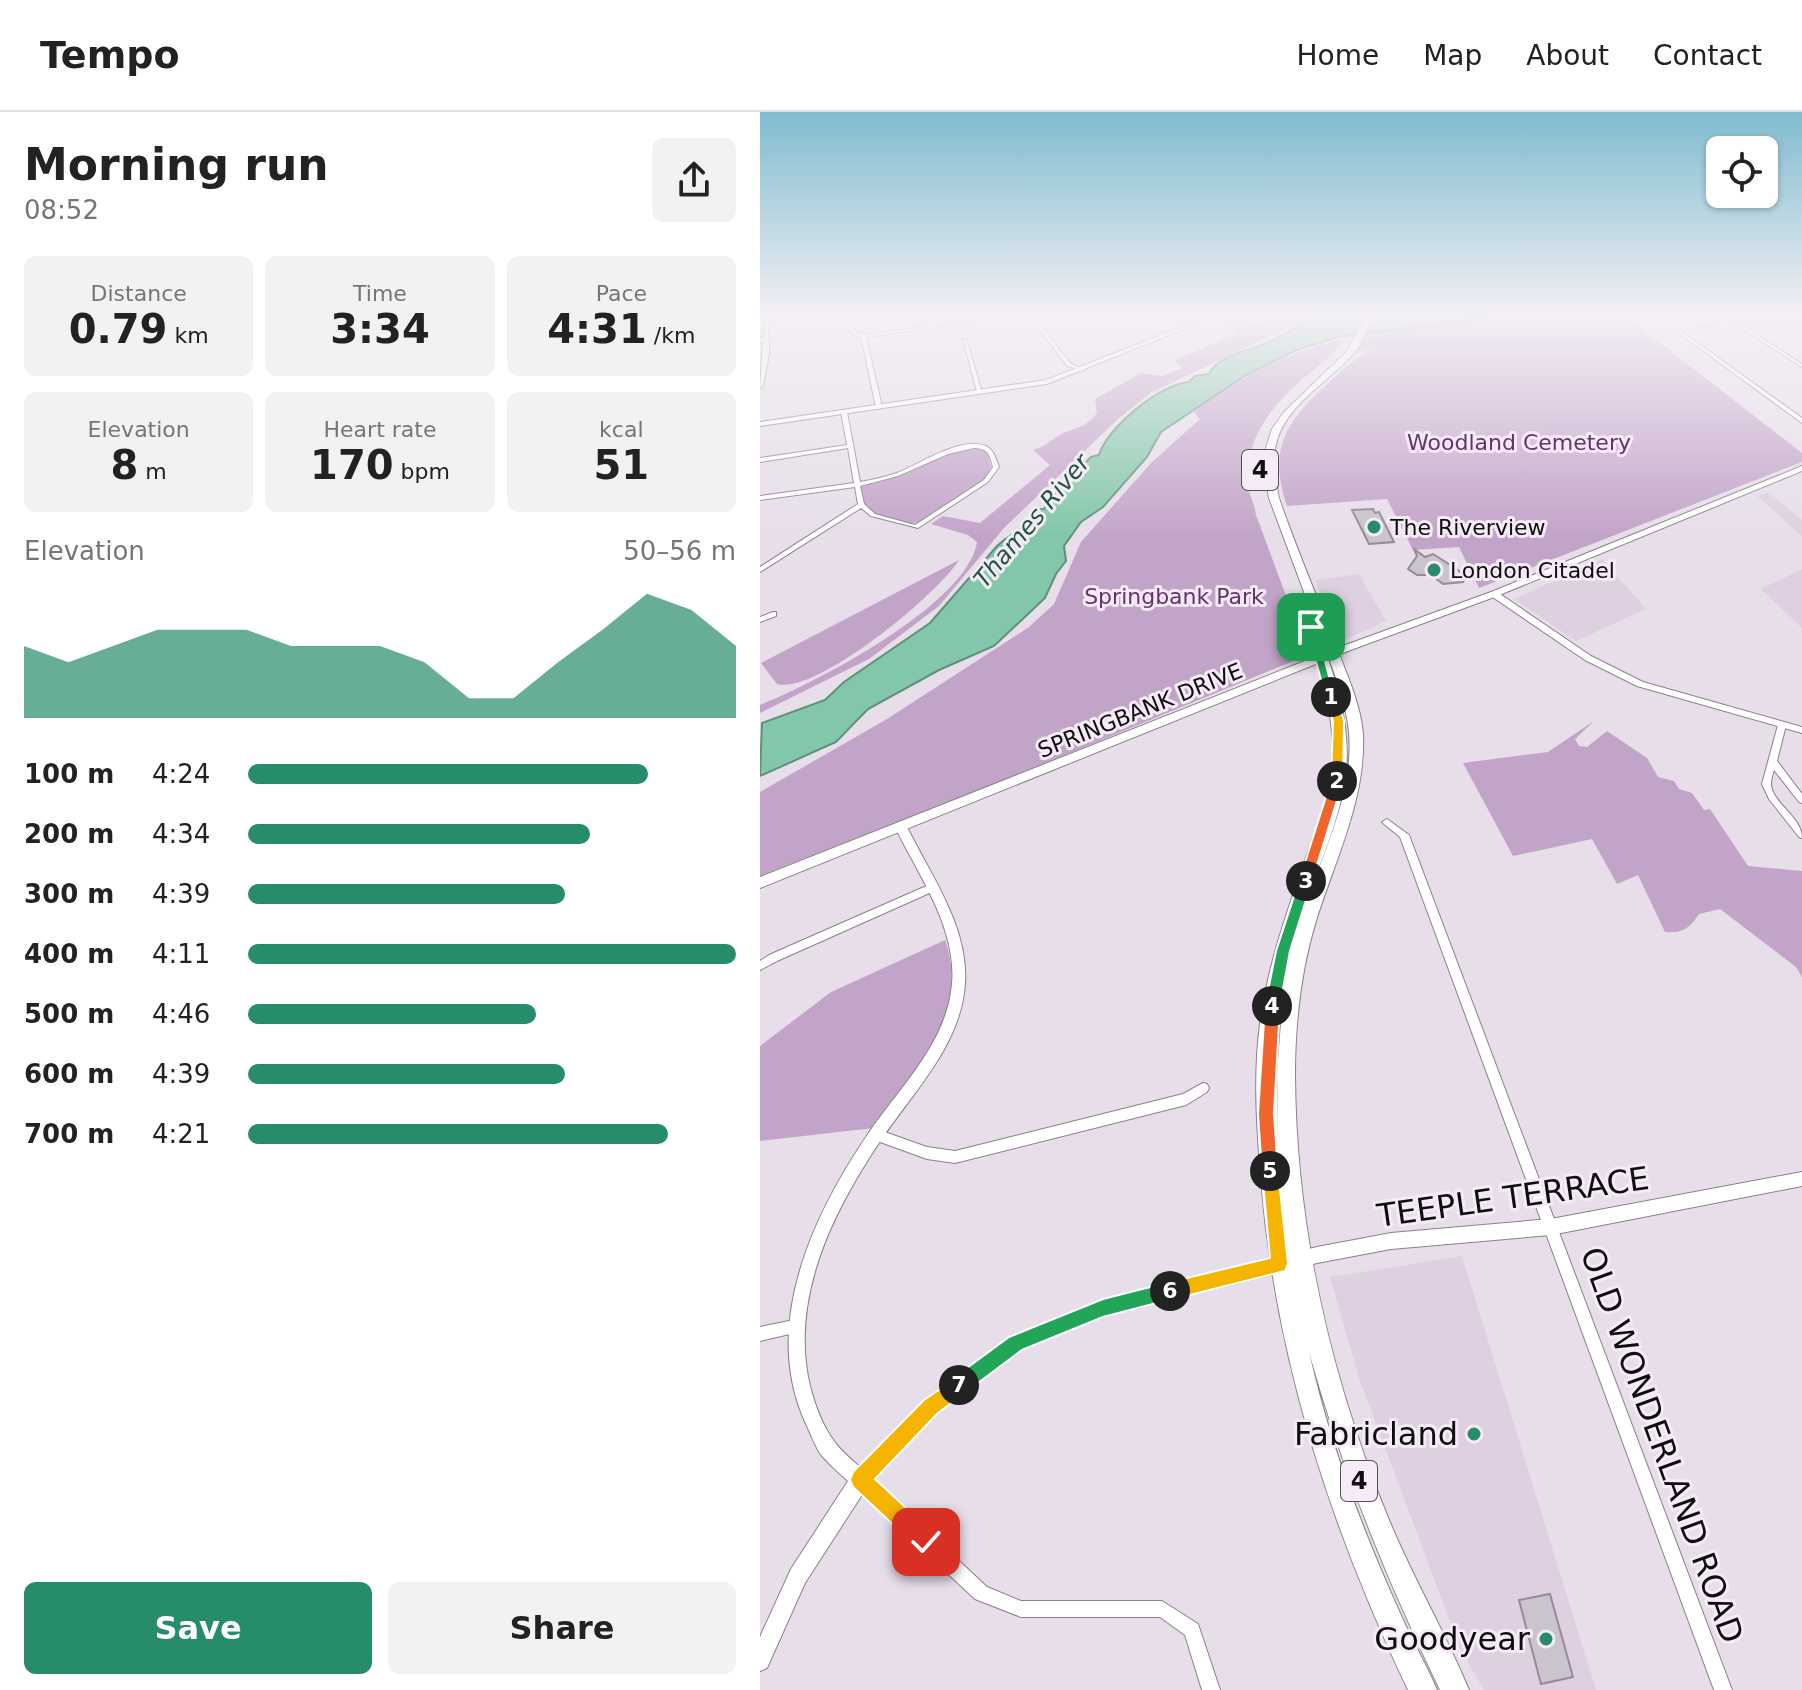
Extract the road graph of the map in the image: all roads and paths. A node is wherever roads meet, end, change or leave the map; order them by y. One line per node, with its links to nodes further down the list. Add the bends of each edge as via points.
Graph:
1 (875, 390): 7 (street)
2 (996, 390): 6 (main road)
3 (1304, 390): 21 (main road, 4, via 1281,411 1260,459 1267,506)
4 (1308, 390): 21 (main road, 4, via 1281,422 1269,469 1274,498 1323,626)
5 (1759, 390): 9 (street)
6 (980, 392): 7 (main road)
7 (879, 407): 8 (main road)
8 (844, 412): 10 (main road); 11 (street)
9 (1802, 421)
10 (760, 424)
11 (849, 446): 12 (street); 14 (street)
12 (760, 460)
13 (1802, 468): 18 (main road, SPRINGBANK DRIVE)
14 (854, 483): 15 (street); 16 (street); 16 (street, via 910,470 954,451 984,447 996,467 994,474 916,527 873,515)
15 (760, 498)
16 (861, 505): 17 (street)
17 (760, 570)
18 (1494, 594): 21 (main road, SPRINGBANK DRIVE); 22 (street, via 1588,658 1640,684)
19 (773, 614): 20 (street)
20 (760, 620)
21 (1327, 656): 27 (main road, SPRINGBANK DRIVE); 36 (main road, 4, via 1354,716 1355,759 1348,803 1297,954 1288,1024)
22 (1782, 725): 23 (street); 24 (street)
23 (1802, 730)
24 (1773, 762): 25 (street); 28 (street, via 1768,791)
25 (1802, 800)
26 (1387, 822): 35 (street, OLD WONDERLAND ROAD, via 1404,835)
27 (901, 827): 29 (main road, SPRINGBANK DRIVE); 30 (street)
28 (1802, 835)
29 (760, 883)
30 (931, 888): 31 (street); 33 (street, via 959,957 955,1016 938,1051)
31 (760, 966)
32 (1203, 1088): 33 (street, via 1186,1099 955,1157)
33 (876, 1135): 37 (street, via 806,1256)
34 (1802, 1179): 35 (street, TEEPLE TERRACE)
35 (1551, 1227): 36 (street, TEEPLE TERRACE, via 1381,1243); 44 (street, OLD WONDERLAND ROAD)
36 (1290, 1262): 39 (street, TEEPLE TERRACE, via 1103,1308 1015,1344 931,1406); 42 (main road, 4, via 1300,1367 1337,1494); 43 (main road, 4, via 1360,1483)
37 (789, 1328): 38 (street); 39 (street, via 791,1368 806,1415 826,1447)
38 (760, 1334)
39 (860, 1480): 40 (street, TEEPLE TERRACE, via 798,1576); 41 (street, via 981,1593 1021,1609 1162,1609 1192,1630)
40 (760, 1661)
41 (1211, 1690)
42 (1423, 1690)
43 (1455, 1690)
44 (1723, 1690)

